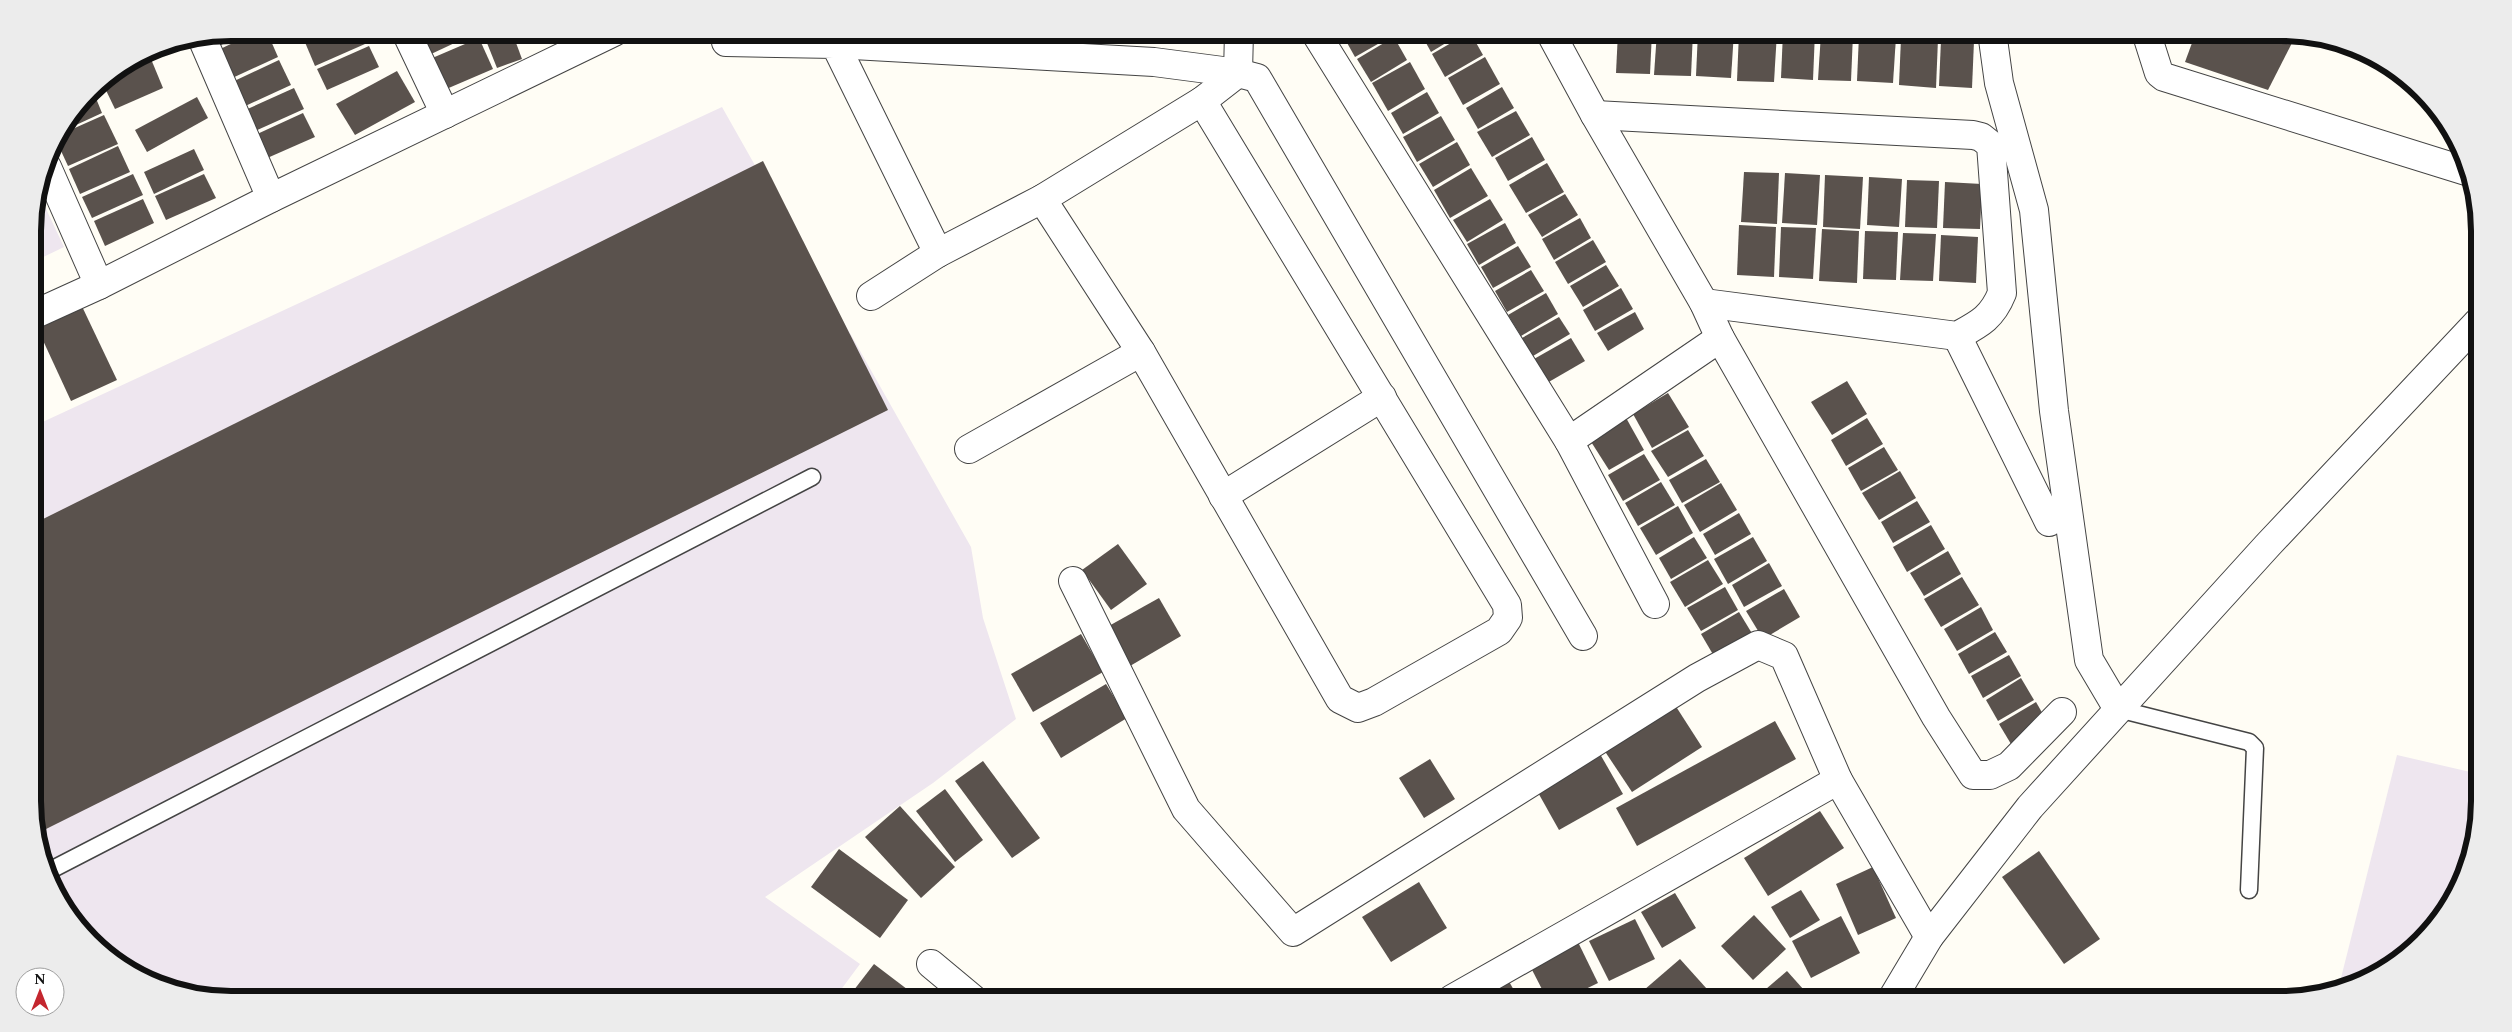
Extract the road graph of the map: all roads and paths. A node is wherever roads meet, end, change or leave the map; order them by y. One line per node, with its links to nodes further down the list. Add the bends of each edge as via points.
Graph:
1 (410, 41): 14 (street)
2 (596, 41): 14 (street)
3 (1239, 41): 12 (street)
4 (1321, 41): 30 (street)
5 (1555, 41): 15 (street)
6 (1993, 41): 38 (street, via 1999,83 2034,210 2054,412 2089,660)
7 (2149, 41): 16 (street, via 2159,73 2164,77)
8 (726, 42): 11 (street)
9 (975, 42): 11 (street); 12 (street)
10 (204, 43): 18 (street)
11 (835, 44): 20 (street)
12 (1238, 74): 13 (street); 37 (street, via 1257,78)
13 (1202, 101): 19 (street); 29 (street)
14 (446, 114): 18 (street)
15 (1595, 115): 23 (street); 26 (street, via 1981,137 1991,145 2002,293 1990,317)
16 (2461, 169)
17 (50, 174): 21 (street)
18 (271, 198): 21 (street)
19 (1042, 199): 20 (street); 28 (street)
20 (938, 253): 22 (street)
21 (100, 285): 24 (street)
22 (871, 296)
23 (1704, 302): 26 (street); 27 (street)
24 (41, 312)
25 (2471, 329): 38 (street)
26 (1957, 336): 34 (street)
27 (1720, 338): 30 (street); 39 (street, via 1936,717 1973,775 1990,775 2009,766)
28 (1141, 352): 31 (street); 33 (street)
29 (1382, 397): 33 (street); 33 (street, via 1507,605 1508,618 1499,631 1358,708 1340,699)
30 (1569, 441): 36 (street)
31 (969, 449)
32 (812, 477): 41 (lane)
33 (1223, 496)
34 (2049, 522)
35 (1073, 581): 40 (street, via 1186,809 1293,932 1689,683 1758,645 1784,656)
36 (1655, 604)
37 (1583, 636)
38 (2118, 709): 42 (lane, via 2249,742 2255,748); 43 (street, via 2030,807)
39 (2062, 712)
40 (1838, 780): 43 (street); 46 (street)
41 (54, 869)
42 (2248, 890)
43 (1929, 937): 47 (street)
44 (931, 964): 45 (street)
45 (963, 991)
46 (1466, 991)
47 (1897, 991)

